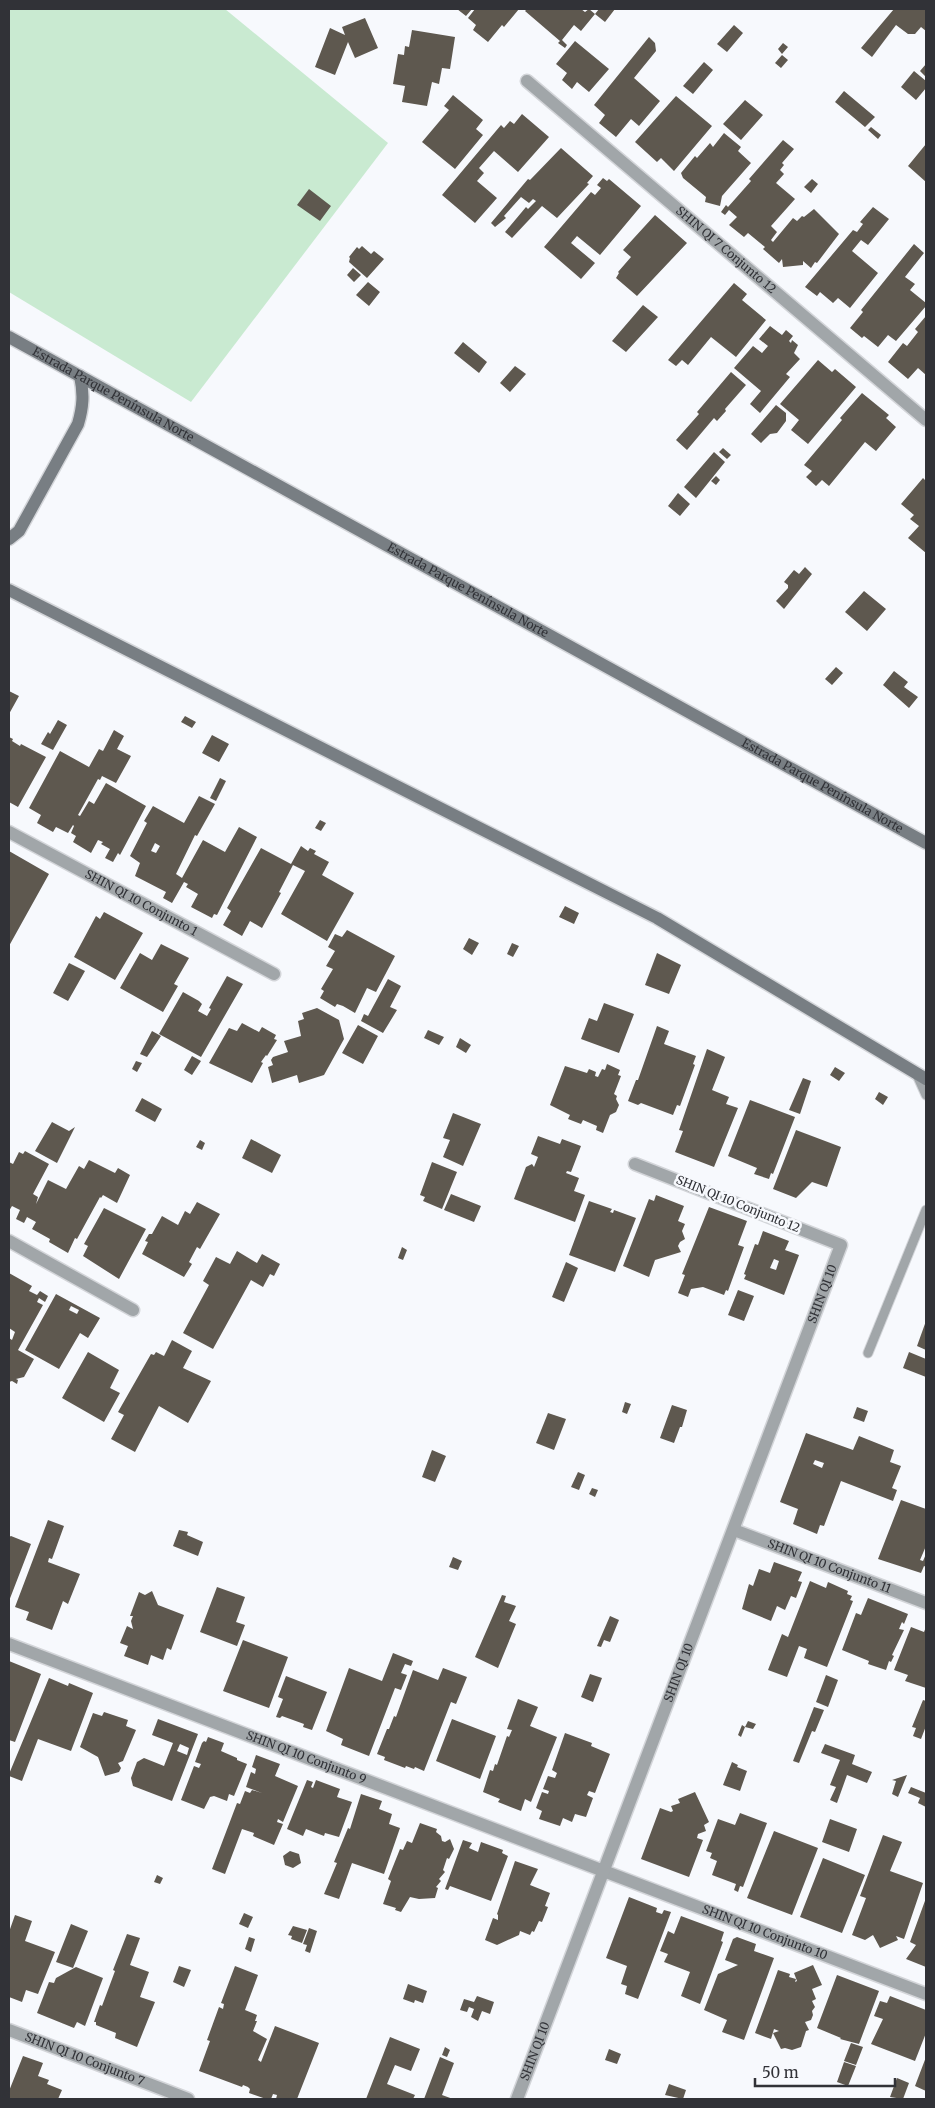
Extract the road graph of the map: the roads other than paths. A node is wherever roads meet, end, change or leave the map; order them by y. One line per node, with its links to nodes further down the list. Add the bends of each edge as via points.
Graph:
1 (527, 81): 4 (street, SHIN QI 7 Conjunto 12)
2 (9, 337): 3 (main road, Estrada Parque Península Norte)
3 (80, 376): 5 (main road, via 84,393 78,424 19,531); 8 (main road, Estrada Parque Península Norte)
4 (926, 420)
5 (9, 539)
6 (9, 590): 10 (main road, via 657,918)
7 (9, 832): 9 (street, SHIN QI 10 Conjunto 1)
8 (926, 843)
9 (274, 974)
10 (921, 1076): 11 (lane)
11 (926, 1095)
12 (635, 1164): 15 (street, SHIN QI 10 Conjunto 12)
13 (926, 1210): 17 (lane)
14 (9, 1241): 16 (street)
15 (841, 1245): 18 (street, SHIN QI 10)
16 (134, 1310)
17 (868, 1353)
18 (734, 1530): 19 (street, SHIN QI 10 Conjunto 11); 21 (street, SHIN QI 10)
19 (926, 1602)
20 (9, 1644): 21 (street, SHIN QI 10 Conjunto 9)
21 (603, 1870): 22 (street, SHIN QI 10 Conjunto 10); 25 (street, SHIN QI 10)
22 (926, 1994)
23 (9, 2030): 24 (street, SHIN QI 10 Conjunto 7)
24 (188, 2099)
25 (517, 2099)

